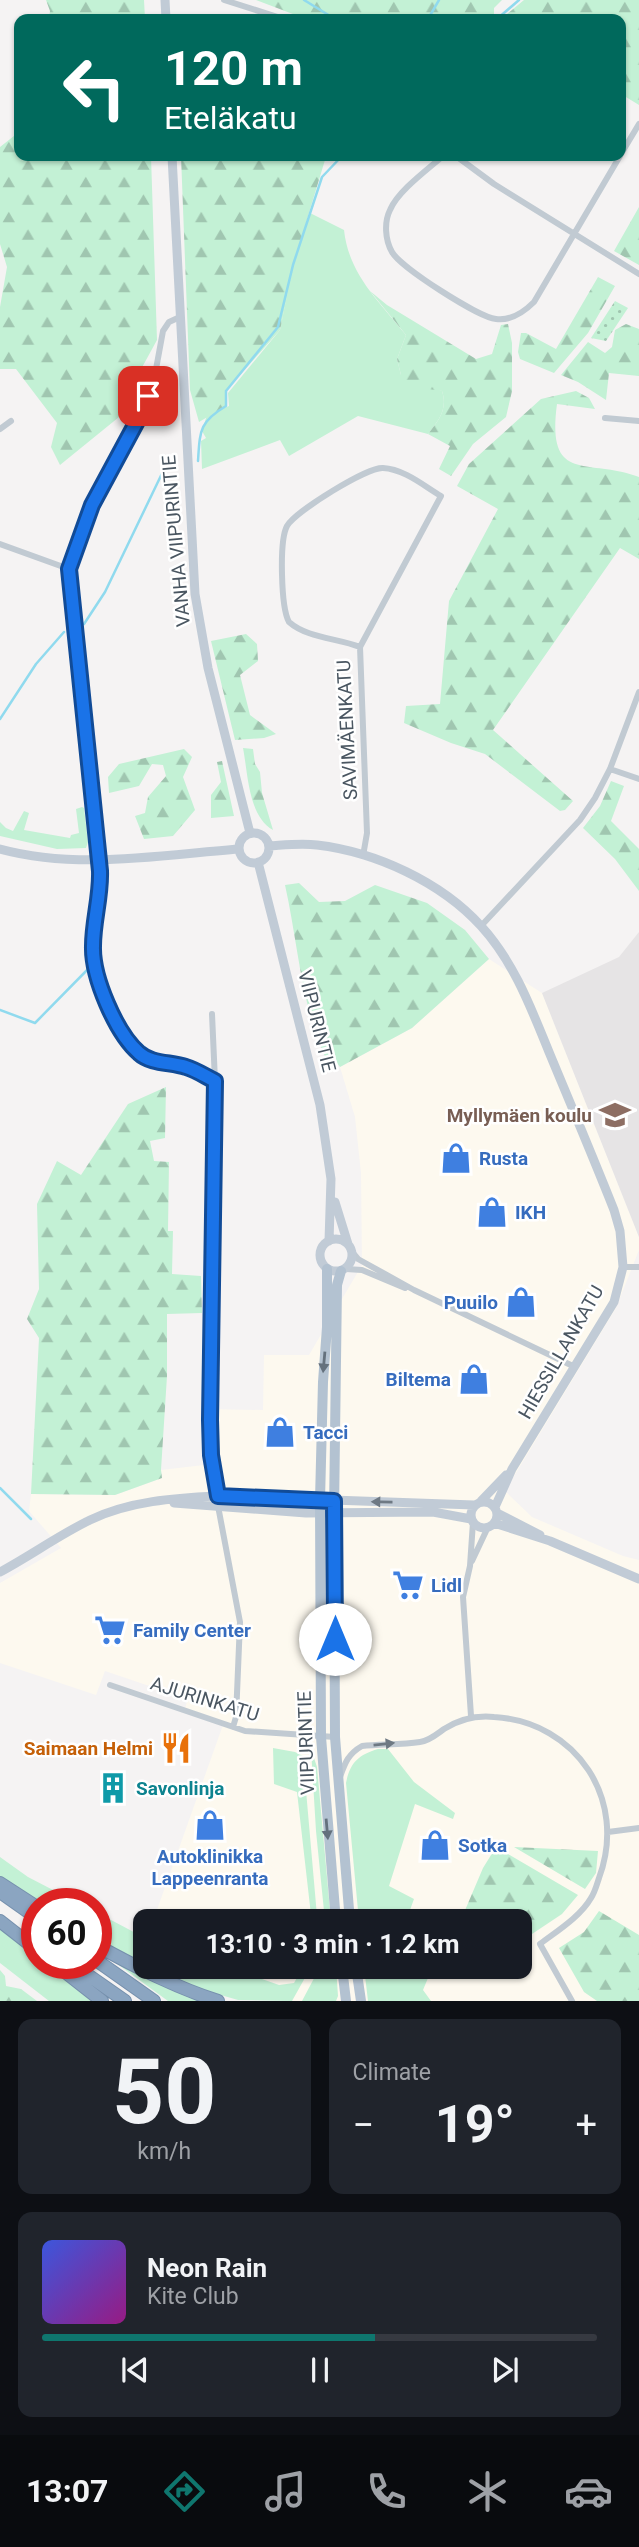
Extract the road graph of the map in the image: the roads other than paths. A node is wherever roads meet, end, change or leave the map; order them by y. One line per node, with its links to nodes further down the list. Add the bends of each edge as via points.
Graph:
1 (224, 0): 2 (street)
2 (268, 14)
3 (639, 124): 4 (street)
4 (626, 145)
5 (172, 161): 11 (street, VANHA VIIPURINTIE)
6 (438, 161): 9 (street, via 395,200 388,212 388,243 409,270 481,314 496,319 522,313 534,302)
7 (463, 161): 9 (street)
8 (617, 161): 9 (street)
9 (575, 235): 10 (street)
10 (639, 274)
11 (180, 317): 17 (street, via 163,331 154,380 142,412 92,505); 22 (street, VANHA VIIPURINTIE, via 199,621)
12 (605, 418): 14 (street)
13 (11, 421): 15 (street)
14 (639, 421)
15 (0, 429)
16 (0, 544): 17 (street)
17 (69, 569): 27 (street)
18 (360, 647): 18 (street, SAVIMÄENKATU, via 441,496 400,471 382,467 298,514 287,527 284,541 284,607 289,622 307,633); 26 (street, SAVIMÄENKATU, via 367,833)
19 (639, 692): 20 (street)
20 (610, 769): 21 (street); 29 (street, via 580,820)
21 (639, 779)
22 (250, 833): 23 (street, via 265,837); 25 (street)
23 (269, 846): 26 (street, HIESSILLANKATU, via 316,845); 28 (street)
24 (0, 849): 27 (street, via 51,859)
25 (239, 849): 27 (street); 28 (street, via 244,858)
26 (363, 856): 29 (street, HIESSILLANKATU, via 429,884)
27 (99, 860): 31 (street, via 93,947 102,989 114,1016 140,1054)
28 (258, 862): 32 (street, VIIPURINTIE, via 320,1105)
29 (481, 926): 35 (street, HIESSILLANKATU, via 517,975 558,1072 614,1210)
30 (212, 1014): 31 (street)
31 (215, 1081): 43 (street, via 210,1420)
32 (332, 1191): 33 (street, VIIPURINTIE); 34 (street, VIIPURINTIE)
33 (330, 1241): 34 (street, via 336,1239); 37 (street, via 320,1252)
34 (350, 1248): 38 (street, via 350,1265); 39 (street, via 358,1259)
35 (623, 1266): 36 (street); 40 (street, HIESSILLANKATU, via 614,1303)
36 (639, 1267)
37 (327, 1269): 38 (street); 42 (main road, VIIPURINTIE, one-way to 42)
38 (344, 1270): 39 (street, via 362,1270); 44 (main road, VIIPURINTIE, via 337,1285)
39 (414, 1290): 40 (street)
40 (575, 1367): 41 (street, HIESSILLANKATU)
41 (512, 1469): 45 (street, HIESSILLANKATU); 46 (street, HIESSILLANKATU)
42 (320, 1500): 43 (street); 44 (street); 48 (main road, VIIPURINTIE)
43 (218, 1501): 48 (street); 53 (street, via 128,1507 91,1520); 57 (street, via 240,1622)
44 (334, 1501): 45 (street, one-way to 44); 47 (main road, VIIPURINTIE)
45 (478, 1503): 46 (street, via 489,1502); 49 (street, via 471,1509)
46 (496, 1510): 50 (street); 51 (street)
47 (334, 1512): 48 (street); 49 (street, via 433,1512); 59 (main road, VIIPURINTIE)
48 (321, 1513): 58 (main road, VIIPURINTIE)
49 (472, 1520): 50 (street, via 477,1526); 52 (street)
50 (491, 1525): 51 (street); 52 (street)
51 (550, 1541): 54 (street)
52 (470, 1566): 56 (street, via 463,1617)
53 (0, 1572)
54 (639, 1579)
55 (110, 1685): 57 (street, AJURINKATU)
56 (471, 1716): 60 (street, one-way to 56, via 345,1761 362,1746 422,1742); 62 (street, via 528,1723 573,1749 601,1793)
57 (233, 1727): 58 (street, AJURINKATU)
58 (321, 1737): 59 (street, AJURINKATU); 67 (main road, VIIPURINTIE, one-way to 67)
59 (335, 1737): 60 (main road, VIIPURINTIE)
60 (338, 1783): 68 (main road, VIIPURINTIE)
61 (639, 1828): 62 (street)
62 (608, 1832): 85 (street, via 604,1865 591,1898 540,1944)
63 (0, 1883): 65 (highway)
64 (0, 1892): 66 (highway)
65 (21, 1897)
66 (21, 1907)
67 (335, 1909)
68 (349, 1909)
69 (0, 1913): 71 (highway)
70 (0, 1921): 72 (highway)
71 (21, 1928)
72 (21, 1937)
73 (112, 1954): 82 (highway)
74 (112, 1971): 81 (highway)
75 (74, 1979): 79 (highway)
76 (93, 1979): 80 (highway)
77 (343, 1979): 83 (main road)
78 (358, 1979): 84 (main road)
79 (102, 2001)
80 (125, 2001)
81 (154, 2001)
82 (218, 2001)
83 (346, 2001)
84 (361, 2001)
85 (572, 2001)

